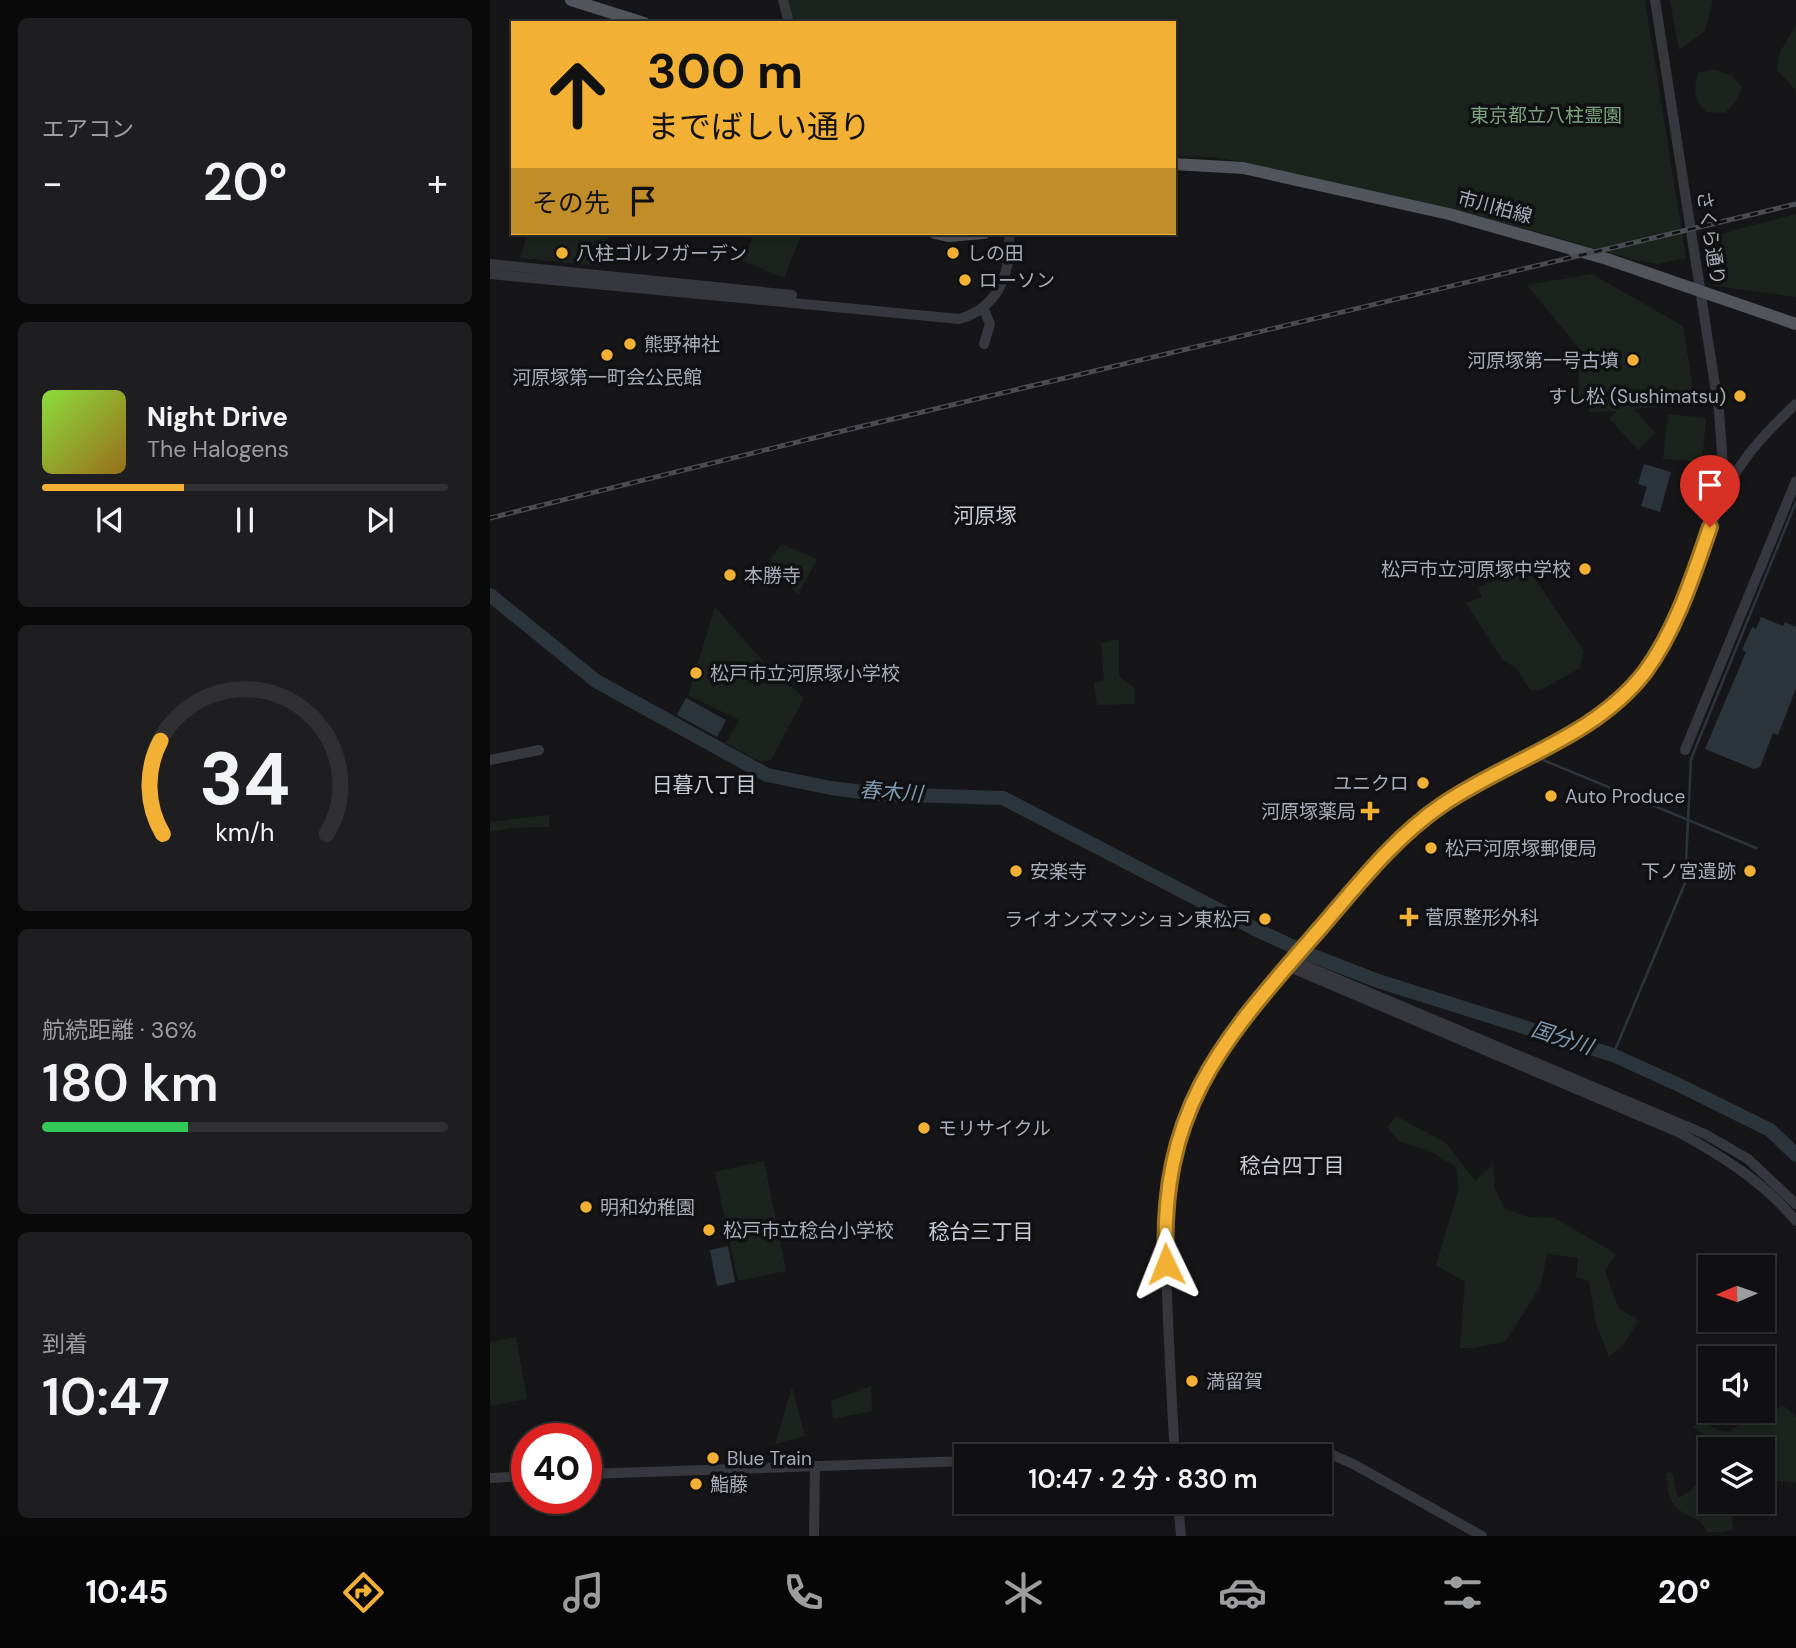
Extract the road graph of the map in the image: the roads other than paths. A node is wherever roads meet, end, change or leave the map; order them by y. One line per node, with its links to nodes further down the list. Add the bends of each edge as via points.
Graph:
1 (571, 0): 4 (main road)
2 (783, 0): 5 (street)
3 (1655, 0): 10 (street, さくら通り)
4 (638, 21)
5 (788, 21)
6 (1176, 164): 10 (main road, 市川柏線, via 1243,168 1449,214)
7 (1009, 235): 11 (street, via 1003,284)
8 (490, 264): 11 (street, via 949,313)
9 (490, 274): 11 (street, via 951,319)
10 (1702, 290): 12 (main road, 市川柏線); 16 (street, さくら通り, via 1723,467)
11 (984, 307): 13 (street, via 990,324)
12 (1796, 324)
13 (984, 344)
14 (1796, 404): 16 (street)
15 (1796, 481): 18 (street)
16 (1730, 482): 20 (street, via 1667,636 1644,672 1605,712 1442,804 1404,834)
17 (539, 750): 19 (street)
18 (1685, 750)
19 (490, 760)
20 (1292, 960): 21 (street, via 1705,1134 1748,1159); 22 (street, via 1680,1133 1755,1180); 23 (street, via 1229,1037 1202,1080 1174,1151 1165,1238)
21 (1796, 1204)
22 (1796, 1221)
23 (1175, 1444)
24 (1332, 1454): 33 (street)
25 (954, 1461): 26 (street)
26 (815, 1466): 27 (street); 31 (street)
27 (602, 1473)
28 (511, 1477): 29 (street)
29 (490, 1478)
30 (1179, 1514): 32 (street)
31 (814, 1536)
32 (1181, 1536)
33 (1482, 1536)

